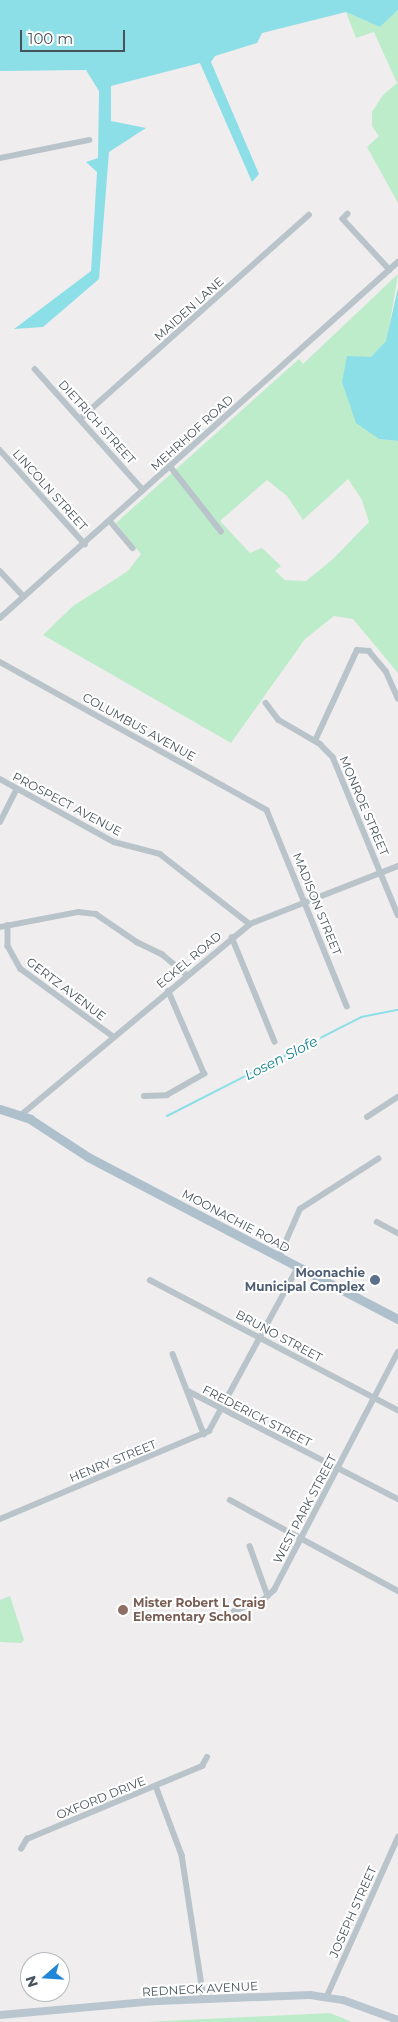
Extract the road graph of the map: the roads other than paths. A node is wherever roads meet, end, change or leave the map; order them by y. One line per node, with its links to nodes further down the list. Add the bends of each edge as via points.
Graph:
1 (89, 140): 2 (street)
2 (0, 158)
3 (348, 214): 6 (street, via 343,219)
4 (309, 215): 8 (street, MAIDEN LANE)
5 (398, 262): 6 (street, MEHRHOF ROAD)
6 (390, 270): 10 (street, MEHRHOF ROAD)
7 (35, 369): 8 (street, DIETRICH STREET)
8 (82, 418): 11 (street, DIETRICH STREET)
9 (0, 450): 14 (street, LINCOLN STREET)
10 (170, 466): 11 (street, MEHRHOF ROAD); 13 (street)
11 (143, 490): 12 (street, MEHRHOF ROAD)
12 (111, 522): 14 (street, MEHRHOF ROAD); 15 (street)
13 (221, 531)
14 (85, 544): 17 (street, MEHRHOF ROAD)
15 (133, 548)
16 (0, 571): 17 (street)
17 (24, 597): 18 (street, MEHRHOF ROAD)
18 (0, 618)
19 (0, 662): 25 (street, COLUMBUS AVENUE)
20 (398, 698): 22 (street, via 386,671 369,651 356,650)
21 (266, 704): 22 (street, MONROE STREET, via 279,720)
22 (314, 741): 28 (street, MONROE STREET, via 327,749 338,764)
23 (0, 780): 24 (street, PROSPECT AVENUE)
24 (17, 789): 26 (street); 31 (street, PROSPECT AVENUE, via 114,842 160,854)
25 (268, 810): 29 (street, MADISON STREET)
26 (0, 822)
27 (398, 866): 28 (street, ECKEL ROAD)
28 (381, 873): 29 (street, ECKEL ROAD); 30 (street, MONROE STREET)
29 (305, 902): 31 (street, ECKEL ROAD); 37 (street, MADISON STREET)
30 (398, 915)
31 (250, 924): 34 (street, ECKEL ROAD)
32 (8, 925): 33 (street); 35 (street, via 79,912 96,914 137,942 162,954); 38 (street, GERTZ AVENUE, via 8,946 21,969)
33 (0, 927)
34 (232, 937): 35 (street, ECKEL ROAD); 39 (street)
35 (188, 975): 36 (street, ECKEL ROAD)
36 (168, 991): 38 (street, ECKEL ROAD); 40 (street, via 204,1074 167,1094)
37 (347, 1006)
38 (114, 1037): 43 (street, ECKEL ROAD)
39 (276, 1042)
40 (144, 1096)
41 (398, 1097): 44 (street)
42 (0, 1109): 43 (main road, MOONACHIE ROAD)
43 (21, 1115): 48 (main road, MOONACHIE ROAD, via 64,1142)
44 (367, 1117)
45 (378, 1159): 48 (street, via 300,1209)
46 (377, 1222): 47 (street)
47 (398, 1232)
48 (279, 1257): 49 (main road, MOONACHIE ROAD)
49 (298, 1267): 51 (main road, MOONACHIE ROAD); 52 (street, HENRY STREET)
50 (150, 1280): 52 (street, BRUNO STREET)
51 (398, 1319)
52 (260, 1338): 56 (street, BRUNO STREET); 57 (street, HENRY STREET)
53 (398, 1352): 56 (street, WEST PARK STREET)
54 (173, 1354): 55 (street)
55 (188, 1391): 57 (street, FREDERICK STREET); 59 (street)
56 (374, 1398): 58 (street, BRUNO STREET); 60 (street, WEST PARK STREET)
57 (223, 1409): 59 (street, HENRY STREET, via 213,1427); 60 (street, FREDERICK STREET)
58 (398, 1410)
59 (204, 1434): 63 (street, HENRY STREET)
60 (338, 1468): 61 (street, FREDERICK STREET); 64 (street, WEST PARK STREET)
61 (398, 1499)
62 (230, 1500): 64 (street)
63 (0, 1519)
64 (300, 1539): 66 (street); 67 (street, WEST PARK STREET)
65 (250, 1546): 67 (street)
66 (398, 1591)
67 (268, 1596): 68 (street)
68 (234, 1611)
69 (208, 1757): 70 (street, via 202,1766)
70 (156, 1786): 72 (street, OXFORD DRIVE, via 27,1839); 74 (street, OXFORD DRIVE, via 182,1855)
71 (398, 1837): 73 (street, JOSEPH STREET)
72 (20, 1849)
73 (327, 1996): 74 (street, REDNECK AVENUE); 76 (street, REDNECK AVENUE)
74 (204, 1999): 75 (street, REDNECK AVENUE)
75 (0, 2015)
76 (398, 2020)

